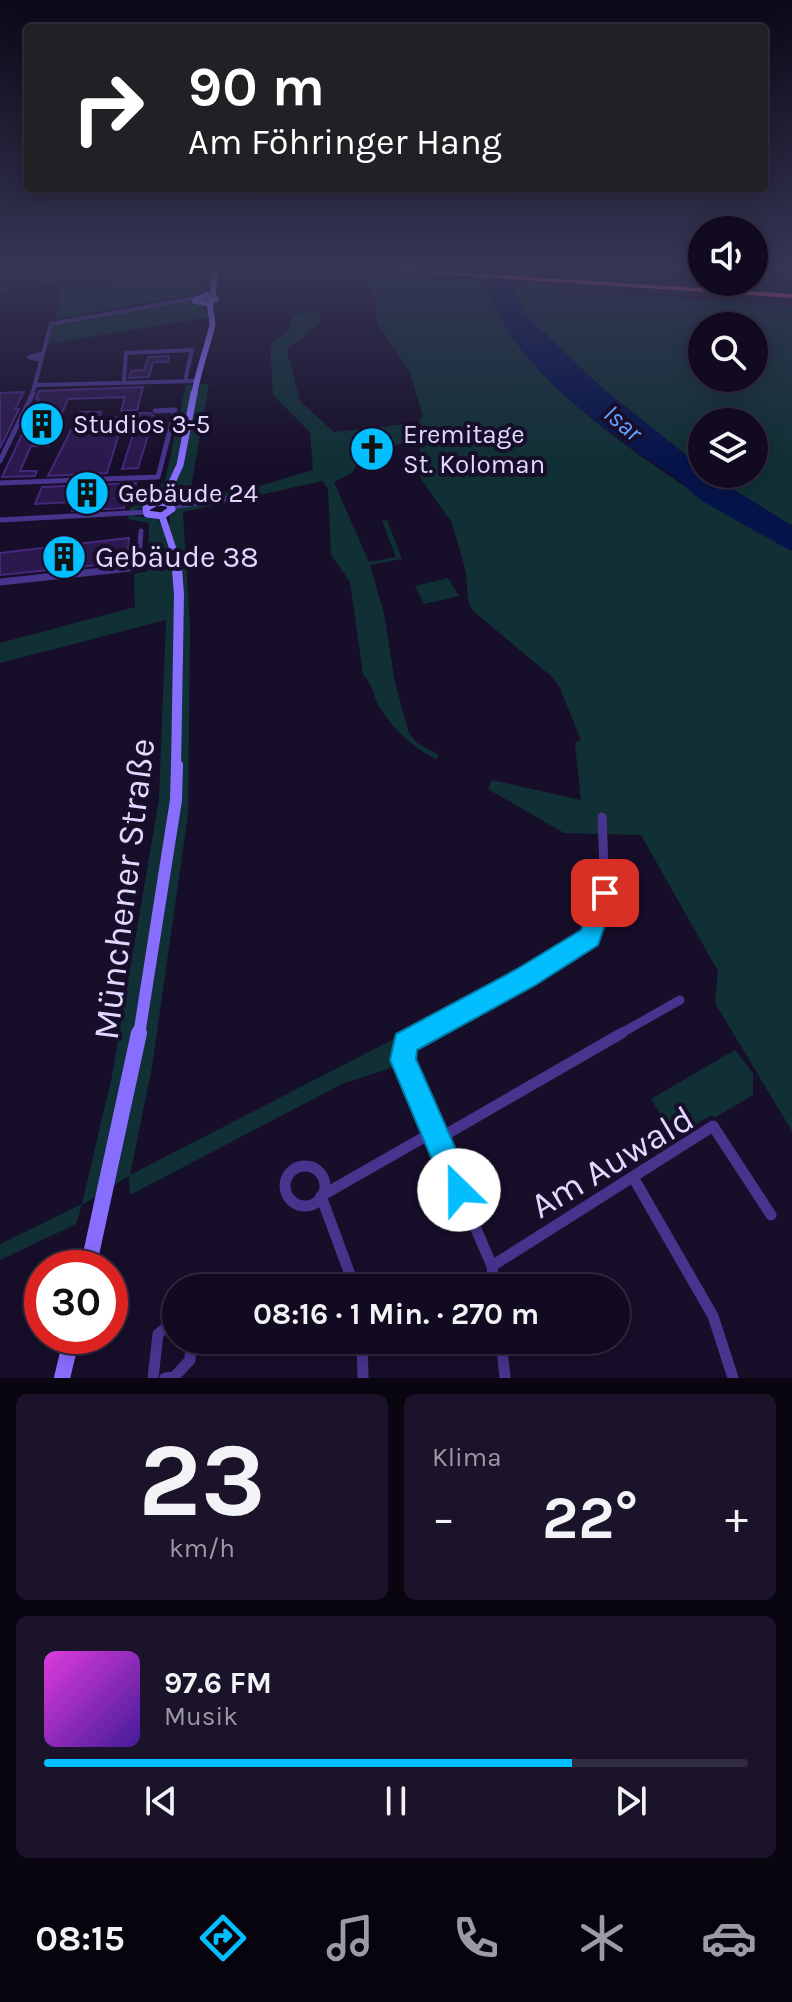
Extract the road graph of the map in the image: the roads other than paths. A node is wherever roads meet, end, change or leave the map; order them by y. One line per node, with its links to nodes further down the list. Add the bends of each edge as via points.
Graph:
1 (49, 331): 6 (street)
2 (210, 331): 5 (main road)
3 (124, 381): 4 (street); 4 (street, via 126,353 192,350); 6 (street)
4 (185, 381): 5 (street)
5 (195, 381): 11 (main road, via 180,465)
6 (37, 385): 8 (street)
7 (155, 411): 9 (street, via 175,410 158,477)
8 (0, 461)
9 (0, 483)
10 (230, 498): 12 (street)
11 (163, 502): 12 (main road); 13 (main road, via 150,505)
12 (172, 507): 14 (main road)
13 (146, 512): 14 (main road); 15 (street)
14 (162, 516): 23 (main road, Münchener Straße, via 176,554 179,595 176,800 134,1066)
15 (0, 520)
16 (141, 531): 17 (street, via 139,567)
17 (0, 582)
18 (602, 817): 20 (street, via 605,893 590,937 405,1043 403,1060)
19 (680, 1000): 20 (street)
20 (436, 1135): 24 (street); 25 (street, via 321,1196)
21 (633, 1177): 22 (street, Am Auwald, via 713,1126); 24 (street, Am Auwald); 37 (street, via 713,1316)
22 (771, 1215)
23 (92, 1250)
24 (492, 1266): 26 (street)
25 (350, 1274)
26 (493, 1274)
27 (162, 1331): 33 (street)
28 (68, 1354): 32 (main road)
29 (190, 1354): 34 (street, via 174,1377)
30 (362, 1354): 35 (street)
31 (502, 1354): 36 (street)
32 (62, 1378)
33 (153, 1378)
34 (165, 1378)
35 (363, 1378)
36 (505, 1378)
37 (733, 1378)

